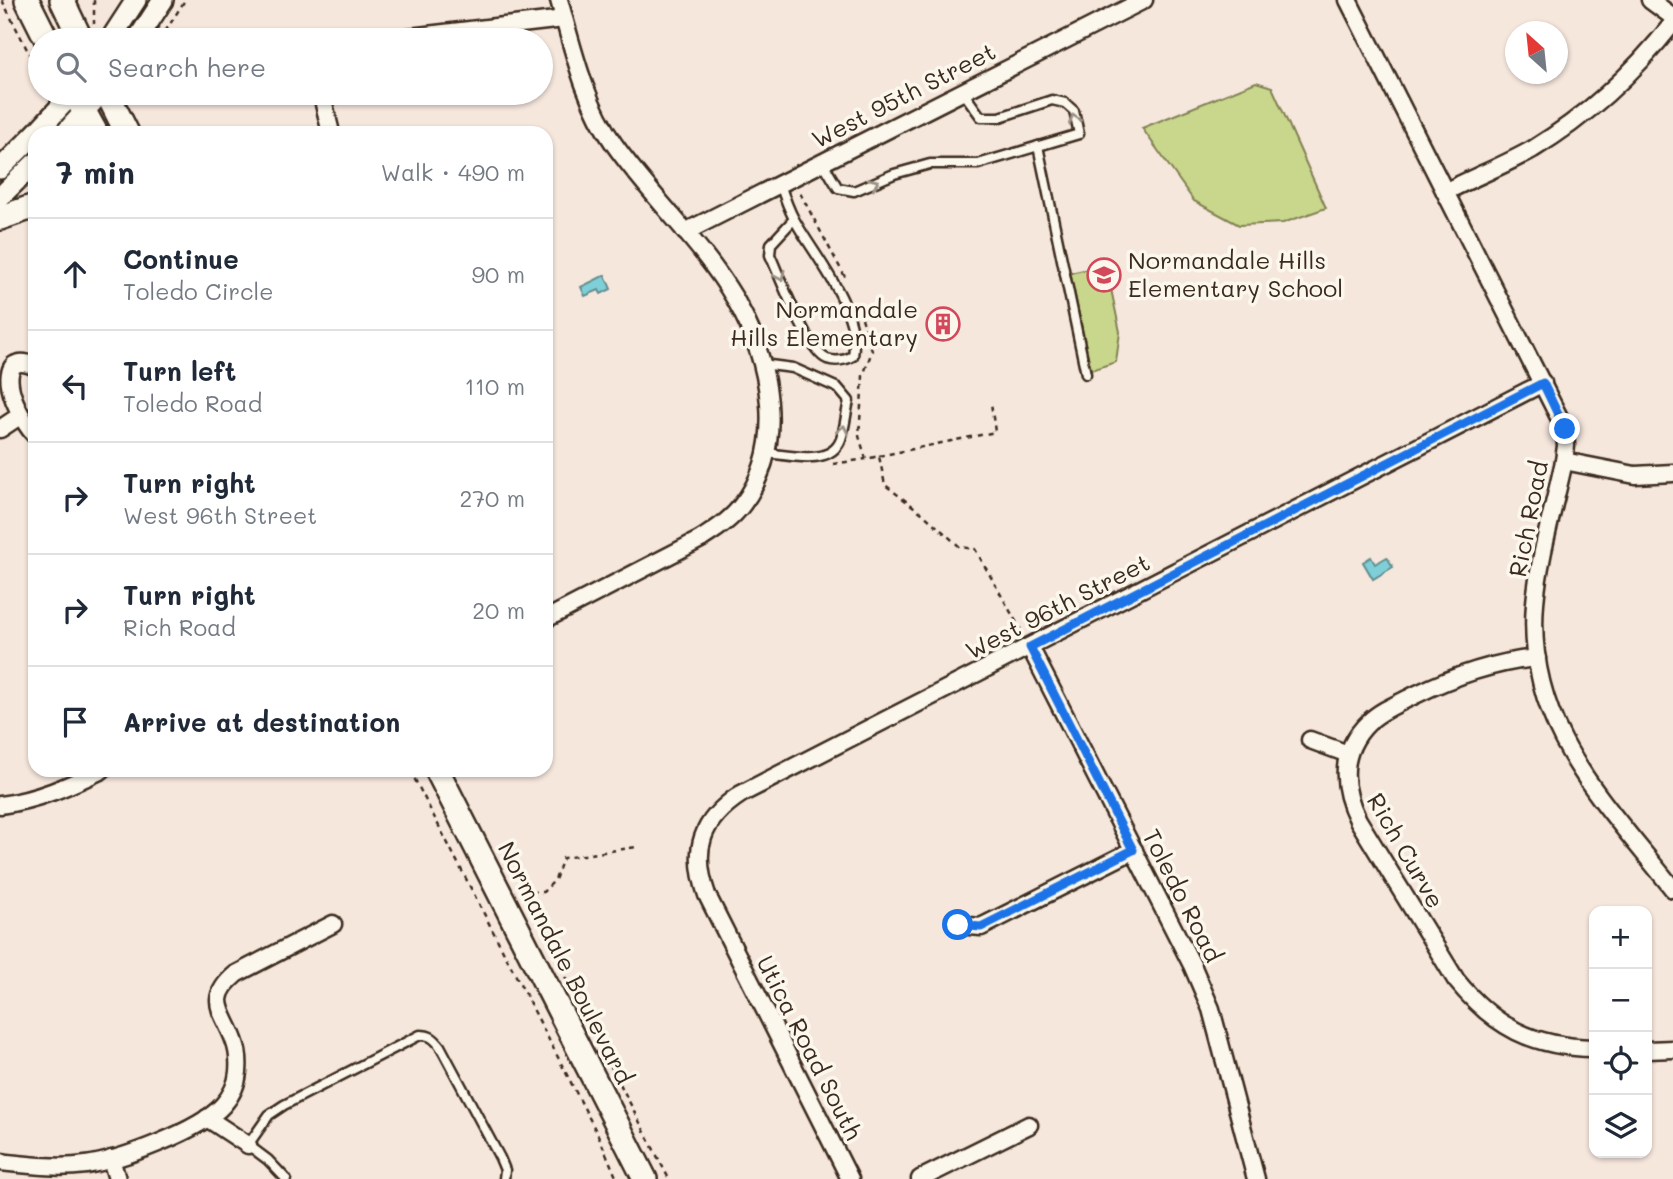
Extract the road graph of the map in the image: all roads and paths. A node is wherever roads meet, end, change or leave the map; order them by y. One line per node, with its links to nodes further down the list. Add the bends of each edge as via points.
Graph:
1 (2, 0): 22 (path)
2 (27, 0): 15 (main road)
3 (62, 0): 16 (main road)
4 (94, 0): 17 (path)
5 (136, 0): 18 (street)
6 (163, 0): 19 (street)
7 (186, 0): 20 (path)
8 (559, 0): 13 (street)
9 (1144, 0): 23 (street, West 95th Street)
10 (1348, 0): 40 (street, Rich Road)
11 (1650, 0): 12 (street)
12 (1673, 17)
13 (564, 19): 21 (street); 45 (street, via 583,84 613,142)
14 (1673, 23): 40 (street, via 1611,93 1572,124 1531,150)
15 (41, 28)
16 (86, 28)
17 (95, 28)
18 (106, 28)
19 (145, 28)
20 (168, 28)
21 (487, 28)
22 (28, 51)
23 (963, 92): 35 (lane, one-way to 23, via 1079,134 1074,111 1065,103 1052,100 1000,117 981,117); 36 (street, West 95th Street)
24 (70, 105): 29 (street)
25 (76, 105): 30 (street)
26 (81, 105): 31 (main road)
27 (111, 105): 32 (main road)
28 (324, 105): 33 (street)
29 (44, 126)
30 (68, 126)
31 (92, 126)
32 (123, 126)
33 (329, 126)
34 (28, 140): 37 (street)
35 (1038, 146): 36 (lane, one-way to 35, via 838,188 854,191 930,164 978,164); 48 (lane)
36 (823, 163): 39 (street, West 95th Street)
37 (0, 169)
38 (28, 170): 41 (street)
39 (779, 184): 44 (lane); 45 (street, West 95th Street)
40 (1445, 191): 49 (street, Rich Road)
41 (0, 198)
42 (28, 208): 43 (main road)
43 (0, 218)
44 (794, 219): 44 (lane, one-way to 44, via 771,244 770,256 813,348 827,359 844,360 853,356 852,322)
45 (685, 233): 46 (street, via 734,298)
46 (762, 364): 54 (street, via 769,398); 54 (lane, one-way to 46, via 820,457 832,453 840,441 849,401 838,388 793,368)
47 (28, 365): 51 (street, via 20,363 6,372 4,386)
48 (1086, 374)
49 (1543, 383): 56 (street, Rich Road, via 1565,429); 60 (street, West 96th Street)
50 (991, 403): 55 (path, via 995,432)
51 (18, 417): 52 (street); 53 (street)
52 (28, 428)
53 (0, 429)
54 (766, 453): 59 (street, via 756,484 723,525)
55 (879, 456)
56 (1564, 461): 58 (street, via 1635,475); 61 (street, Rich Road, via 1535,603)
57 (882, 468): 60 (path, via 885,485 960,547 975,550)
58 (1673, 473)
59 (553, 615)
60 (1030, 647): 69 (street, Toledo Road); 74 (street, West 96th Street, via 724,806 710,821 699,859 707,895)
61 (1538, 658): 63 (street, Rich Curve, via 1461,674 1424,691 1370,721); 70 (street, Rich Road, via 1540,681 1569,754)
62 (1310, 740): 63 (street)
63 (1348, 754): 76 (street, Rich Curve, via 1348,800 1456,980 1497,1022 1551,1044)
64 (87, 777): 67 (street, via 52,794)
65 (415, 777): 87 (path)
66 (441, 777): 88 (main road, Normandale Boulevard)
67 (0, 805)
68 (637, 847): 71 (path, via 563,858 555,880 543,892)
69 (1133, 850): 73 (street, via 981,927); 92 (street, Toledo Road, via 1212,1009)
70 (1673, 890)
71 (521, 892)
72 (333, 924): 79 (street, via 227,982 219,1006 239,1056 238,1075 222,1106)
73 (958, 925)
74 (728, 937): 90 (street, Utica Road South)
75 (563, 974): 89 (path)
76 (1589, 1048)
77 (1673, 1049): 78 (street)
78 (1652, 1050)
79 (207, 1118): 81 (street); 82 (street)
80 (1029, 1125): 91 (street)
81 (248, 1145): 85 (lane); 86 (lane, via 269,1115 284,1105 427,1035 440,1046 500,1158)
82 (111, 1159): 83 (street, via 85,1165); 84 (street)
83 (0, 1162)
84 (117, 1179)
85 (286, 1179)
86 (504, 1179)
87 (617, 1179)
88 (645, 1179)
89 (669, 1179)
90 (850, 1179)
91 (920, 1179)
92 (1256, 1179)

